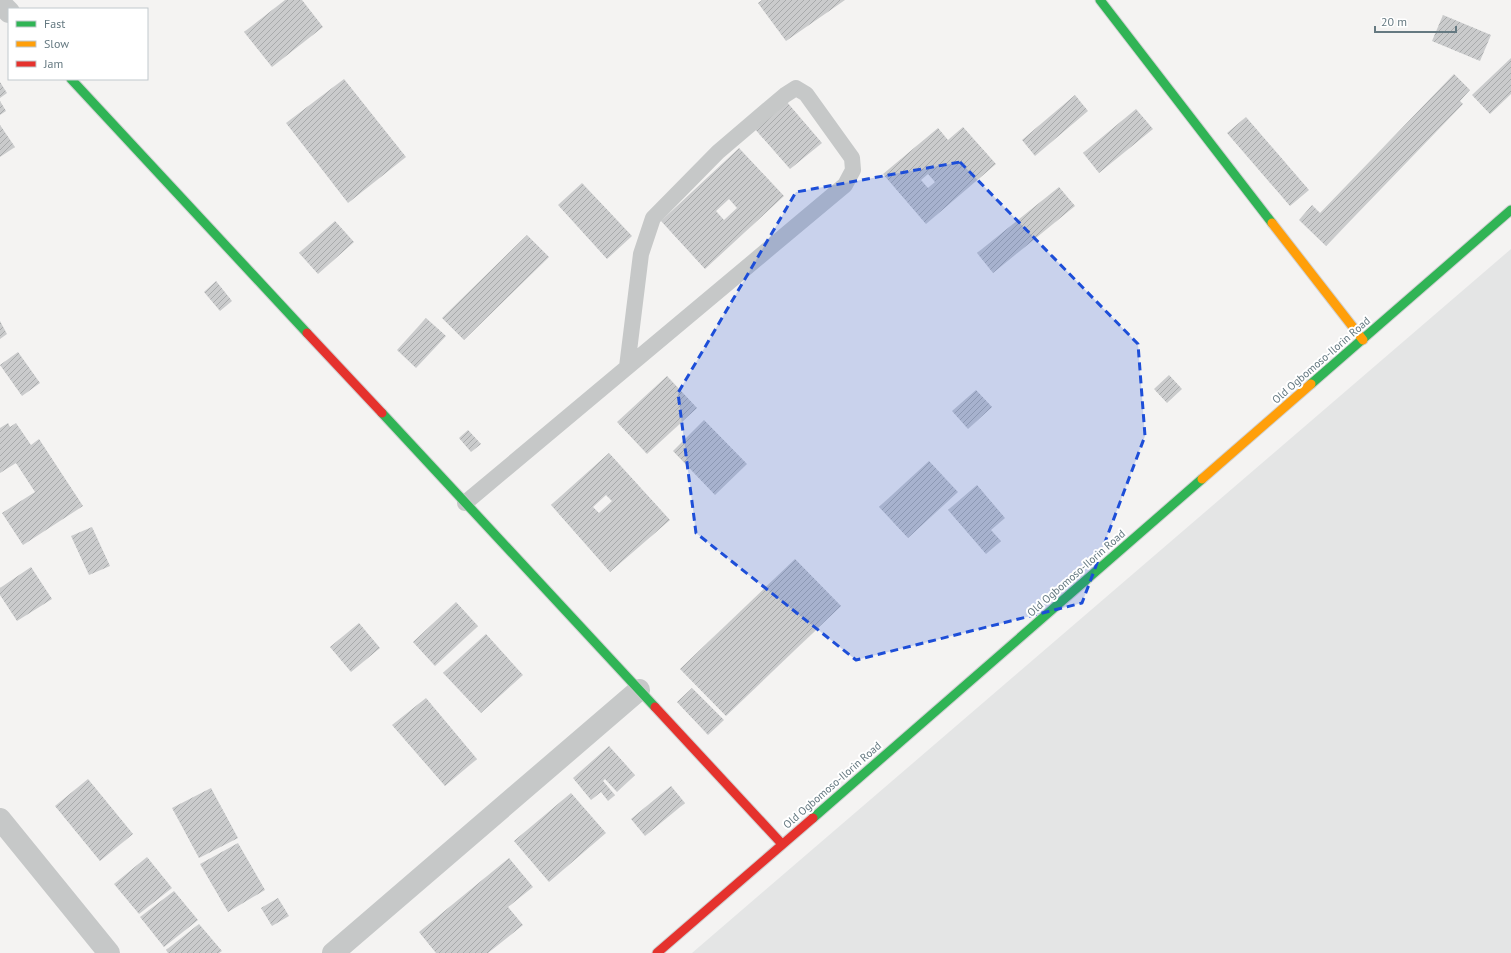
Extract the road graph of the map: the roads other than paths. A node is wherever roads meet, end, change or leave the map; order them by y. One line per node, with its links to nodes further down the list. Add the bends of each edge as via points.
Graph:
1 (1100, 0): 6 (main road)
2 (0, 2): 3 (street)
3 (8, 11)
4 (72, 80): 8 (main road)
5 (1511, 210): 6 (main road, Old Ogbomoso-Ilorin Road)
6 (1363, 340): 11 (main road, Old Ogbomoso-Ilorin Road)
7 (627, 367): 7 (lane, via 845,185 853,170 852,158 806,94 796,88 785,95 718,152 653,218 641,254); 8 (lane)
8 (465, 503): 9 (main road)
9 (639, 690): 11 (main road); 13 (street)
10 (0, 819): 12 (street)
11 (782, 844): 14 (main road, Old Ogbomoso-Ilorin Road)
12 (109, 953)
13 (333, 953)
14 (657, 953)

